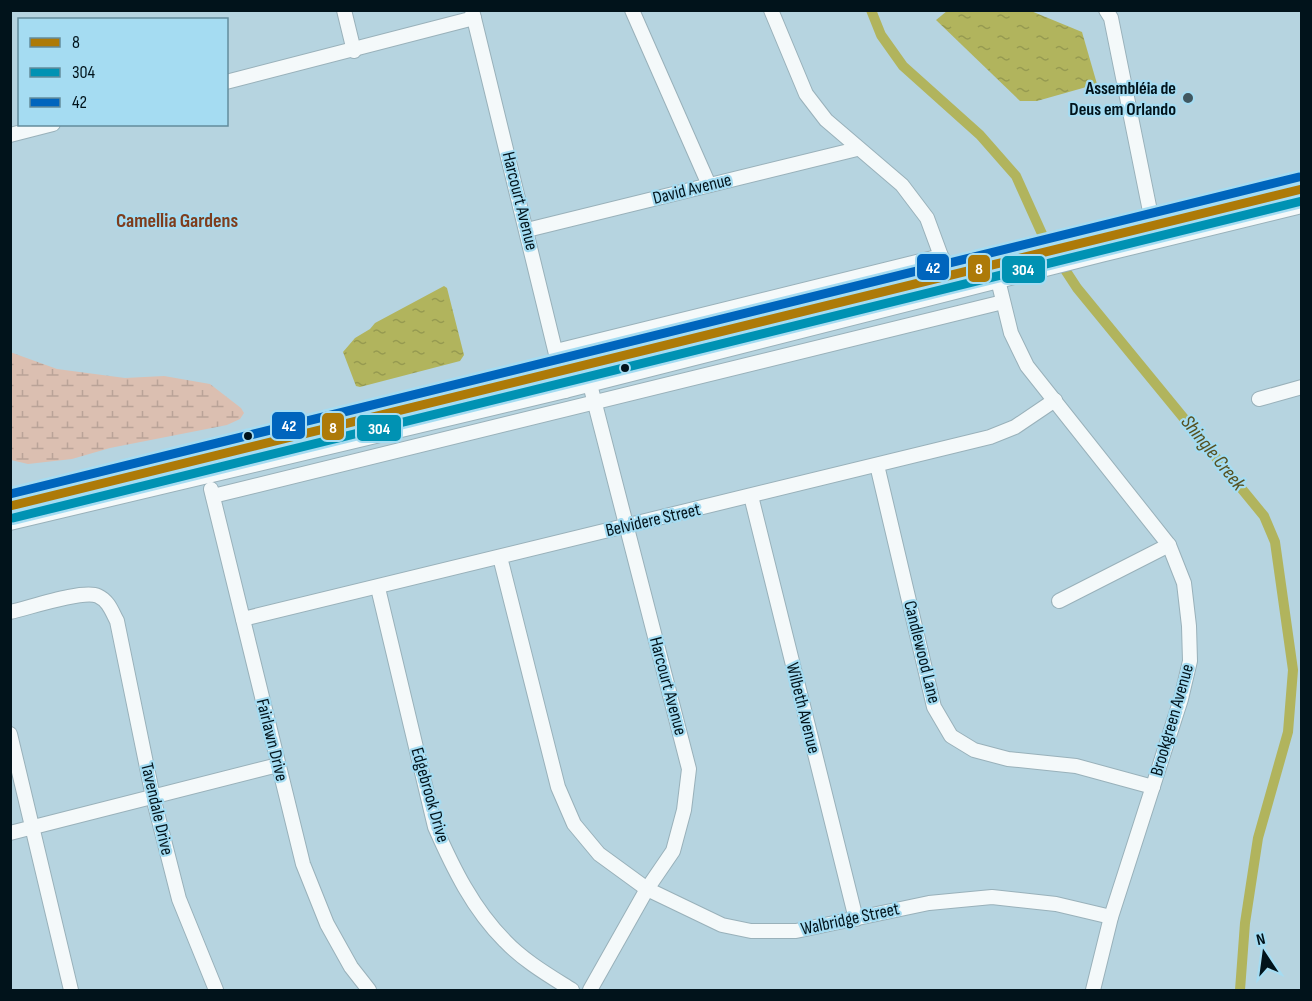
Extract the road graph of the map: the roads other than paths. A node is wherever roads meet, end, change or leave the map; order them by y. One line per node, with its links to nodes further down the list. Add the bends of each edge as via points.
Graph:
1 (344, 10): 6 (street)
2 (632, 10): 11 (street)
3 (771, 10): 10 (street, via 807,94 825,120)
4 (1106, 10): 16 (street, via 1111,18)
5 (473, 14): 6 (street); 17 (street, Harcourt Avenue)
6 (354, 51): 7 (street)
7 (228, 82)
8 (45, 126): 9 (street)
9 (10, 135)
10 (857, 149): 11 (street, David Avenue); 19 (street, via 902,185 927,218)
11 (709, 185): 17 (street, David Avenue)
12 (1302, 189): 16 (street)
13 (1302, 197): 15 (street, via 1282,202)
14 (1302, 206): 15 (street)
15 (1274, 213): 21 (street)
16 (1153, 226): 18 (street)
17 (527, 230): 24 (street, Harcourt Avenue)
18 (1061, 248): 20 (street); 21 (street, via 1050,259 999,273)
19 (941, 256): 20 (street); 24 (street)
20 (952, 274): 23 (street, via 950,284 842,310); 25 (street)
21 (999, 282): 22 (street, Brookgreen Avenue); 23 (street)
22 (1003, 302): 31 (street, Brookgreen Avenue, via 1011,333 1028,366); 32 (street)
23 (822, 326): 27 (street)
24 (556, 351): 26 (street, Harcourt Avenue)
25 (585, 364): 26 (street); 27 (street, Harcourt Avenue)
26 (561, 370): 29 (street, Harcourt Avenue); 33 (street)
27 (590, 385): 29 (street); 32 (street, Harcourt Avenue)
28 (1302, 387): 30 (street)
29 (566, 391): 35 (street)
30 (1259, 399)
31 (1055, 400): 34 (street, Belvidere Street, via 1015,427 990,437); 41 (street, Brookgreen Avenue)
32 (594, 403): 36 (street); 40 (street, Harcourt Avenue)
33 (324, 429): 35 (street, via 318,438 300,444 208,465); 38 (street)
34 (877, 465): 37 (street, Belvidere Street); 49 (street, Candlewood Lane, via 934,708 951,736 974,750 1008,759 1076,766)
35 (207, 476): 36 (street, Fairlawn Drive); 39 (street)
36 (213, 496): 46 (street, Fairlawn Drive)
37 (751, 496): 40 (street, Belvidere Street); 55 (street, Wilbeth Avenue)
38 (10, 506)
39 (10, 523)
40 (626, 526): 42 (street, Belvidere Street); 53 (street, Harcourt Avenue, via 689,769 673,851)
41 (1169, 545): 44 (street); 49 (street, Brookgreen Avenue, via 1184,583 1190,661)
42 (500, 557): 43 (street, Belvidere Street); 53 (street, Walbridge Street, via 558,787 574,824 599,854)
43 (378, 588): 46 (street, Belvidere Street); 59 (street, Edgebrook Drive, via 435,827 451,864 473,902 505,942)
44 (1059, 601)
45 (10, 612): 50 (street, Tavendale Drive, via 84,593 97,595 108,603 117,621)
46 (243, 619): 48 (street, Fairlawn Drive)
47 (10, 734): 51 (street)
48 (278, 765): 50 (street); 58 (street, Fairlawn Drive, via 303,864 323,914 351,967)
49 (1153, 787): 54 (street, Brookgreen Avenue)
50 (153, 797): 51 (street); 57 (street, Tavendale Drive, via 179,899)
51 (31, 828): 52 (street); 56 (street)
52 (10, 833)
53 (647, 889): 55 (street, Walbridge Street, via 722,924 751,931 796,931); 60 (street, Harcourt Avenue)
54 (1111, 917): 55 (street, Walbridge Street, via 1056,904 992,897 929,903); 61 (street, Brookgreen Avenue)
55 (856, 919)
56 (71, 990)
57 (216, 990)
58 (369, 990)
59 (572, 990)
60 (590, 990)
61 (1092, 990)

